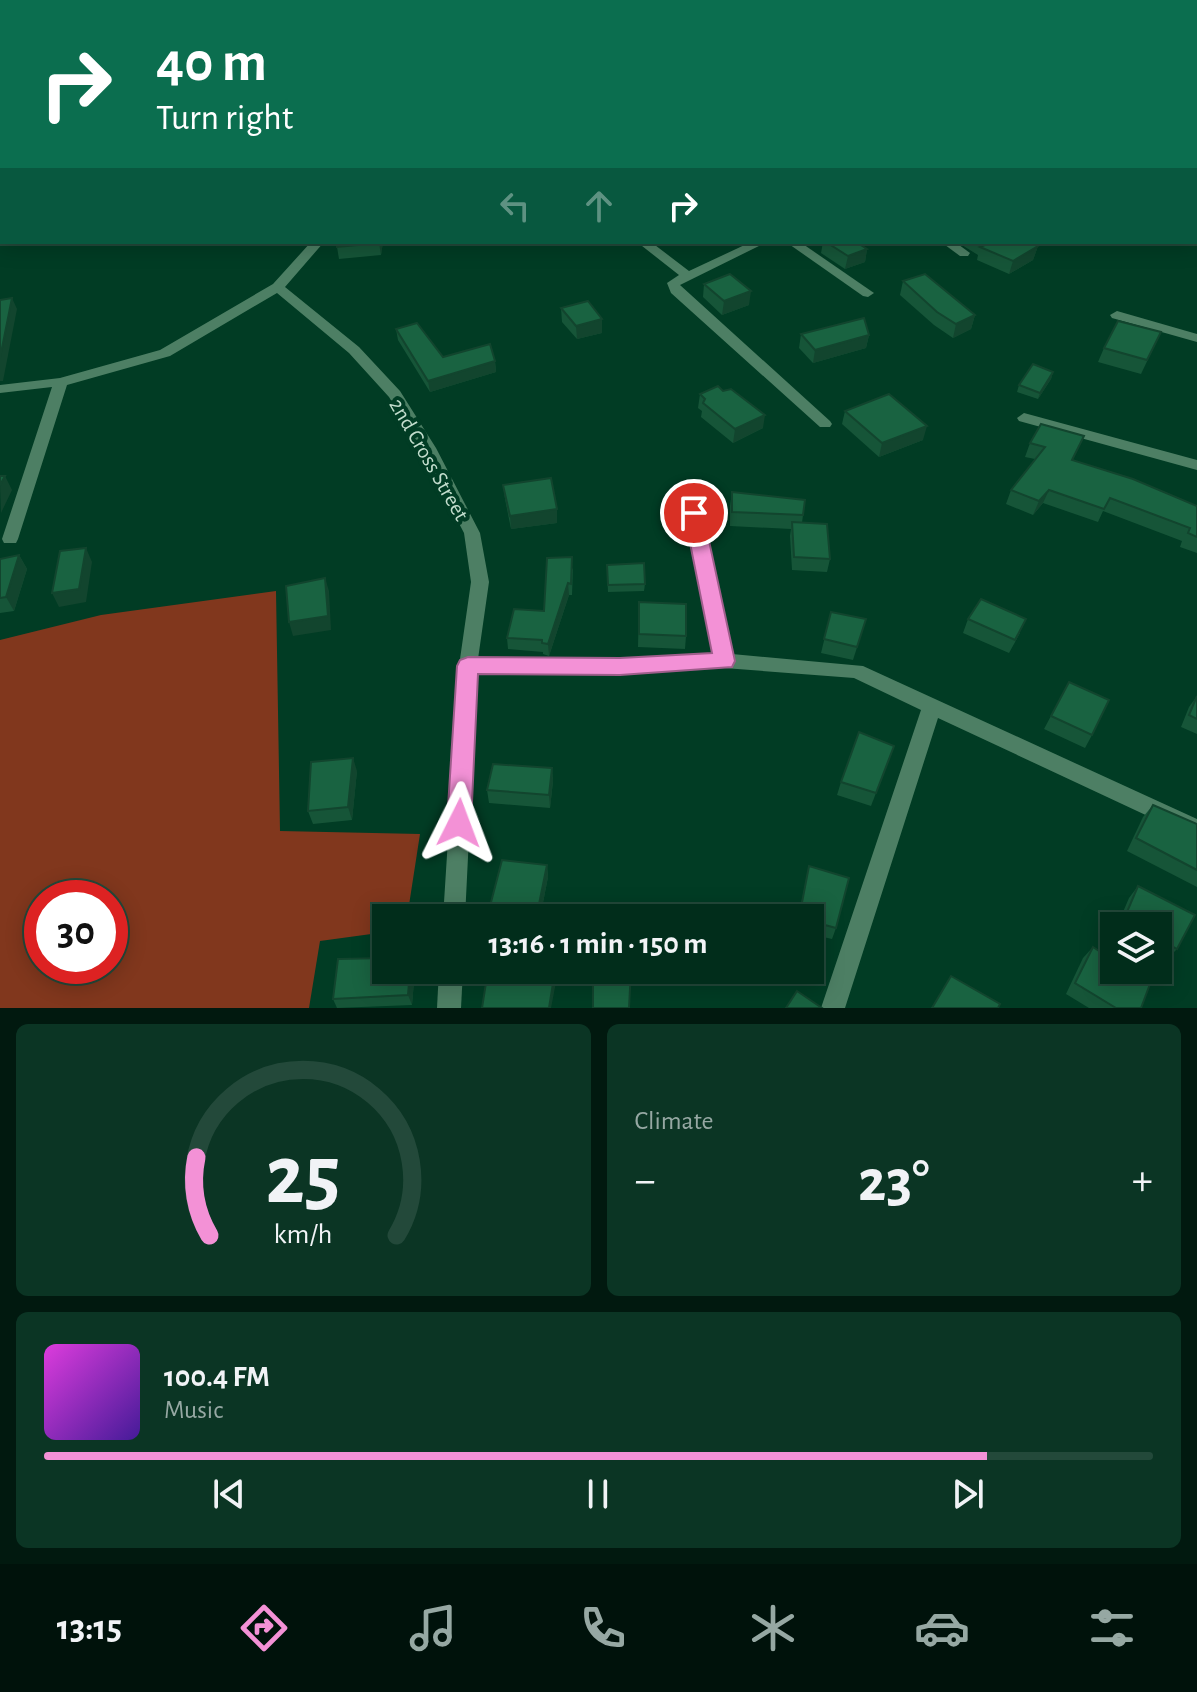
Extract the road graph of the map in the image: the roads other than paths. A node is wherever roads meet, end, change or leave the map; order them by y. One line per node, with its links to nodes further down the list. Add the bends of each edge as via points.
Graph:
1 (316, 244): 8 (street)
2 (646, 244): 7 (street)
3 (757, 244): 7 (street)
4 (795, 244): 9 (street)
5 (950, 244): 6 (street)
6 (964, 253)
7 (688, 276): 15 (street, via 673,283 676,290)
8 (278, 287): 12 (street, via 165,353); 20 (street, 2nd Cross Street, via 354,350 395,394 472,533 480,582)
9 (868, 293)
10 (1117, 315): 11 (street)
11 (1197, 338)
12 (61, 382): 13 (street); 18 (street)
13 (0, 389)
14 (1024, 418): 16 (street)
15 (825, 424)
16 (1197, 465)
17 (694, 513): 19 (street)
18 (10, 539)
19 (724, 661): 20 (street); 21 (street, via 856,671)
20 (468, 666): 23 (street, 2nd Cross Street)
21 (932, 706): 22 (street); 26 (street)
22 (1197, 829)
23 (455, 904)
24 (450, 984): 25 (street)
25 (449, 1008)
26 (833, 1008)

